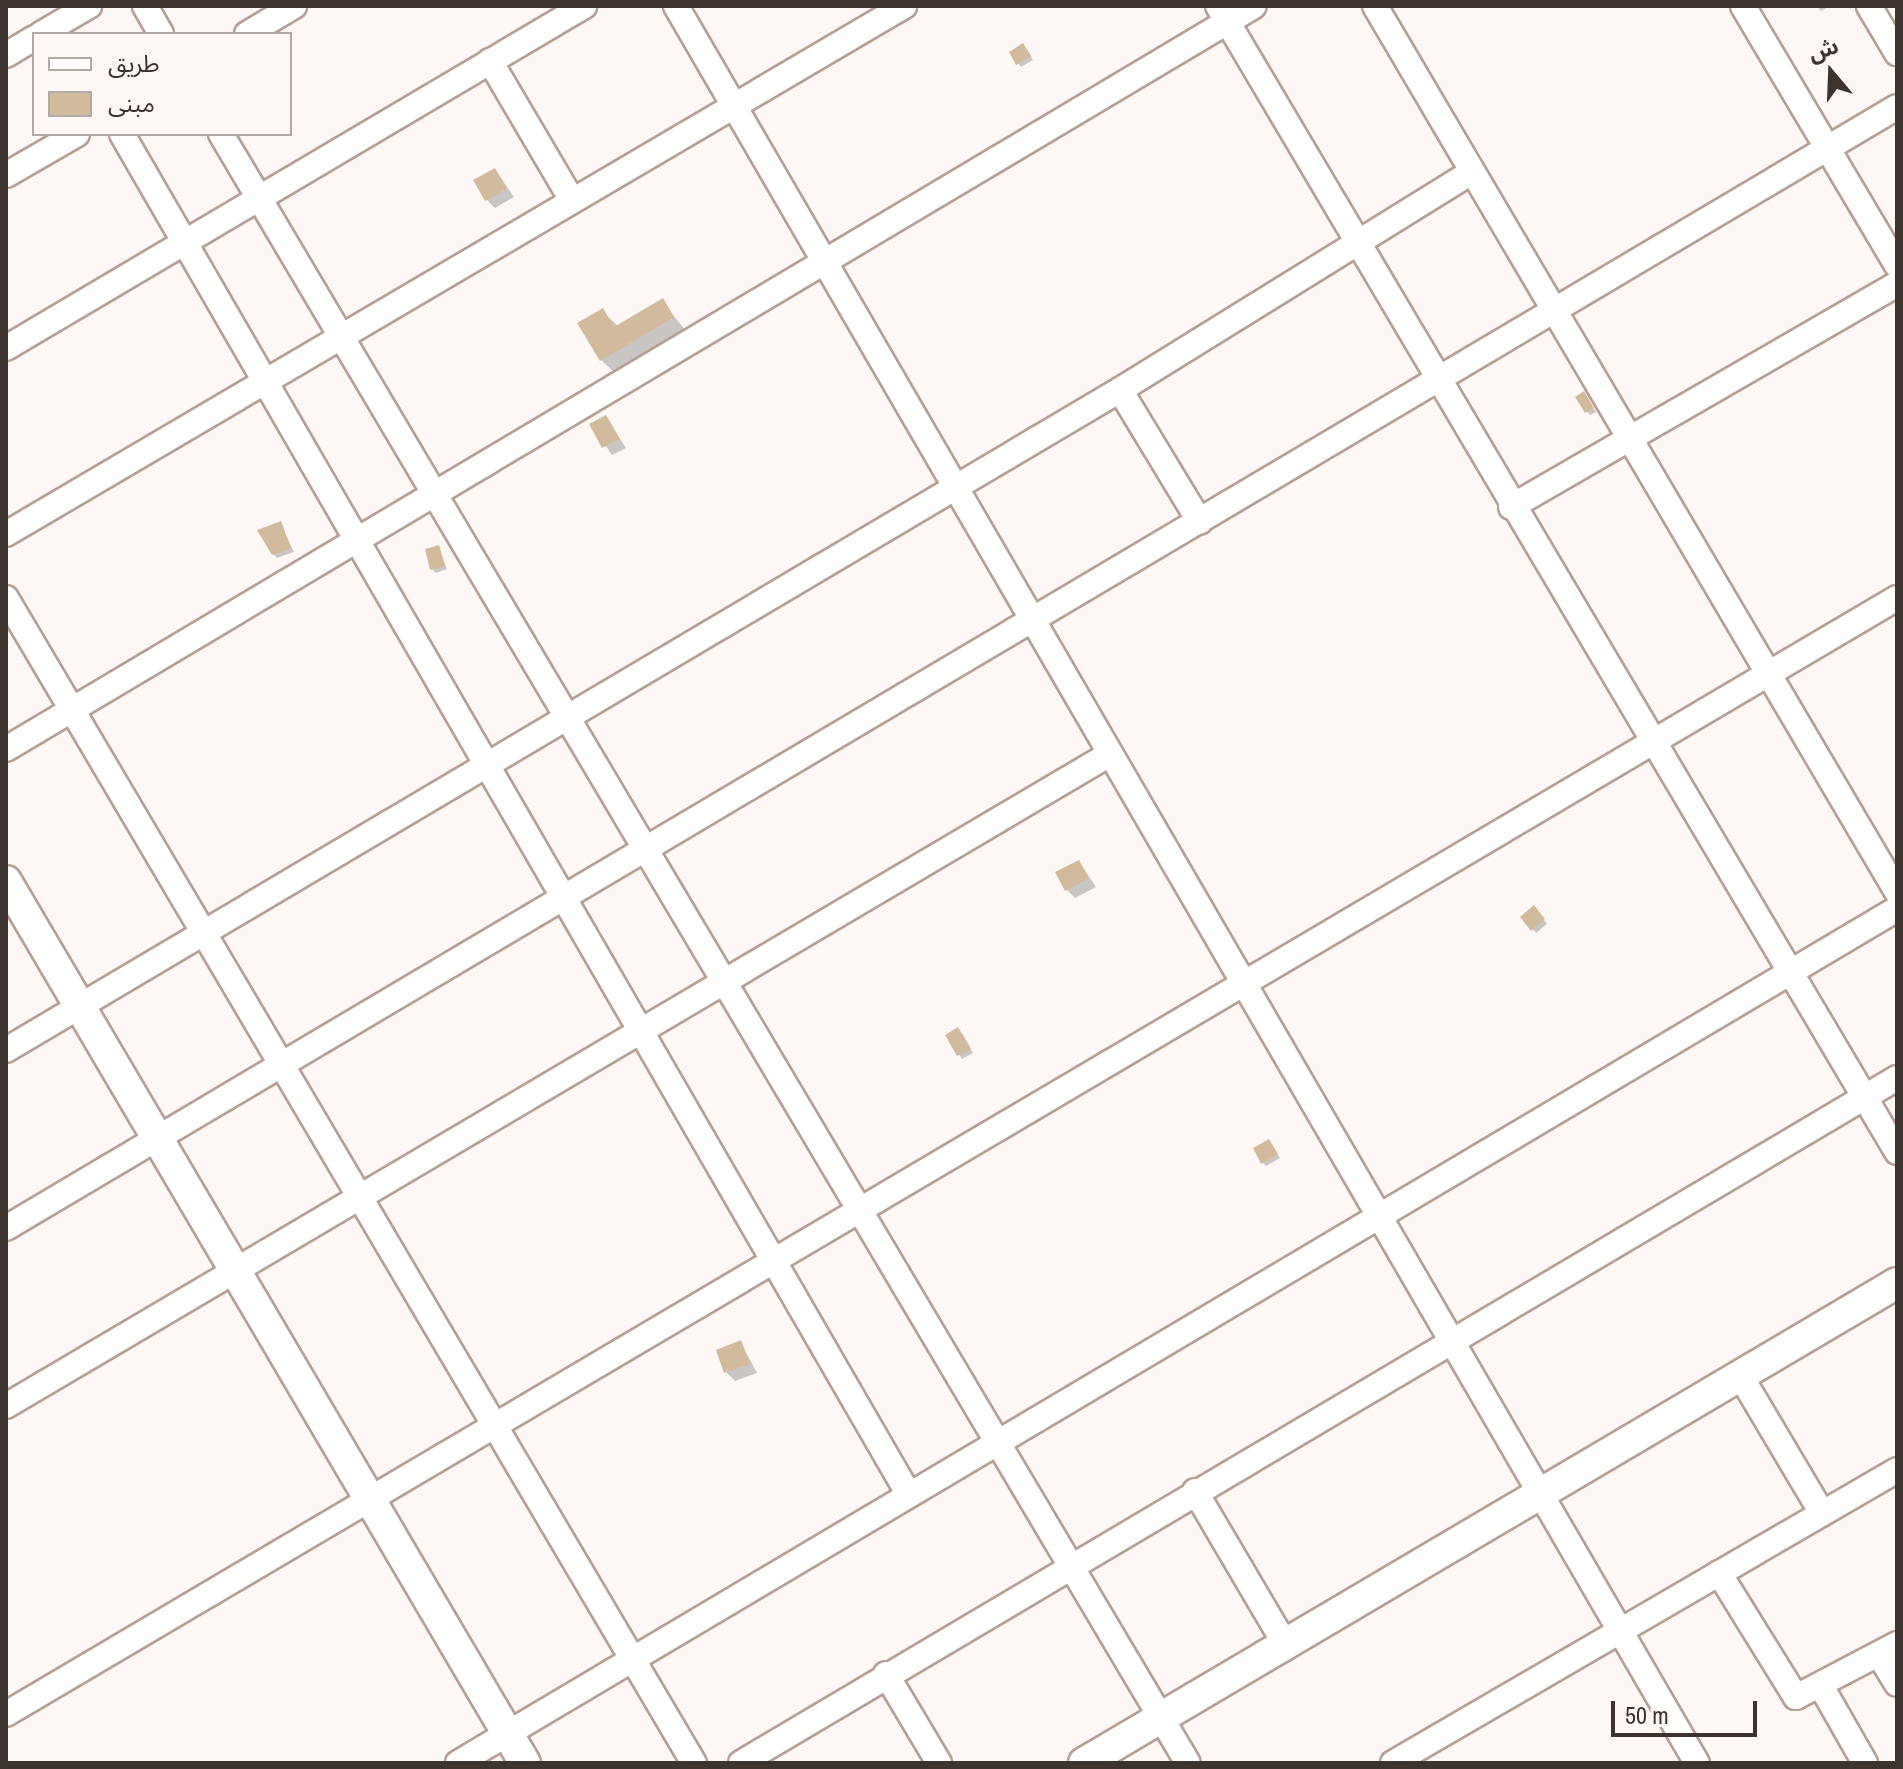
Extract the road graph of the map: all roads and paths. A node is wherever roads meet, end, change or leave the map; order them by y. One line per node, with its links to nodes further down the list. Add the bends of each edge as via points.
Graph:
1 (89, 6): 12 (street)
2 (145, 6): 13 (street)
3 (294, 6): 14 (street)
4 (584, 6): 18 (street)
5 (676, 6): 19 (street)
6 (904, 6): 19 (street)
7 (1254, 6): 11 (street)
8 (1375, 6): 25 (street)
9 (1743, 6): 24 (street)
10 (1869, 6): 16 (street)
11 (1222, 14): 30 (street); 31 (street)
12 (44, 32)
13 (160, 32)
14 (250, 32)
15 (32, 39): 17 (street)
16 (1897, 53)
17 (6, 55)
18 (490, 61): 27 (street); 28 (street)
19 (734, 106): 28 (street); 31 (street)
20 (1897, 107): 24 (street)
21 (74, 136): 26 (street)
22 (123, 136): 29 (street)
23 (222, 136): 27 (street)
24 (1828, 149): 32 (street); 34 (street)
25 (1472, 172): 30 (street); 34 (street)
26 (6, 175)
27 (259, 199): 29 (street); 35 (street)
28 (572, 200): 35 (street)
29 (184, 243): 36 (street); 38 (street)
30 (1358, 244): 37 (street); 39 (street)
31 (824, 261): 41 (street); 42 (street)
32 (1897, 265)
33 (1897, 284): 40 (street)
34 (1554, 313): 37 (street); 40 (street)
35 (341, 337): 38 (street); 42 (street)
36 (6, 348)
37 (1438, 380): 43 (street); 44 (street)
38 (264, 382): 45 (street); 46 (street)
39 (1120, 390): 41 (street); 44 (street)
40 (1630, 439): 43 (street); 50 (street)
41 (954, 484): 49 (street); 52 (street)
42 (435, 494): 46 (street); 52 (street)
43 (1511, 507): 53 (street)
44 (1200, 522): 49 (street)
45 (6, 534)
46 (357, 543): 51 (street); 56 (street)
47 (6, 598): 51 (street)
48 (1897, 598): 50 (street)
49 (1033, 620): 55 (street); 57 (street)
50 (1767, 675): 53 (street); 59 (street)
51 (72, 710): 54 (street); 62 (street)
52 (566, 716): 56 (street); 57 (street)
53 (1652, 744): 63 (street); 65 (street)
54 (6, 749)
55 (1110, 754): 64 (street); 65 (street)
56 (485, 764): 60 (street); 62 (street)
57 (646, 850): 60 (street); 64 (street)
58 (6, 881): 66 (street)
59 (1897, 892)
60 (563, 899): 67 (street); 69 (street)
61 (1897, 909): 63 (street)
62 (204, 931): 66 (street); 69 (street)
63 (1790, 972): 71 (street); 76 (street)
64 (725, 983): 67 (street); 75 (street)
65 (1244, 984): 75 (street); 76 (street)
66 (79, 1006): 68 (street); 72 (street)
67 (641, 1033): 74 (street); 78 (street)
68 (6, 1050)
69 (282, 1065): 72 (street); 74 (street)
70 (1897, 1078): 71 (street)
71 (1865, 1096): 73 (street); 81 (street)
72 (158, 1139): 77 (street); 79 (street)
73 (1897, 1152)
74 (359, 1195): 79 (street); 84 (street)
75 (860, 1211): 78 (street); 85 (street)
76 (1379, 1216): 81 (street); 85 (street)
77 (6, 1228)
78 (774, 1261): 84 (street); 89 (street)
79 (235, 1270): 83 (street); 90 (street)
80 (1897, 1283): 82 (street)
81 (1451, 1340): 87 (street); 88 (street)
82 (1740, 1375): 88 (street); 91 (street)
83 (6, 1406)
84 (495, 1425): 90 (street); 97 (street)
85 (997, 1443): 89 (street); 92 (street)
86 (1897, 1470): 91 (street)
87 (1195, 1491): 92 (street); 95 (street)
88 (1540, 1494): 94 (street); 95 (street)
89 (909, 1495): 97 (street)
90 (370, 1499): 101 (street); 103 (street)
91 (1822, 1513): 93 (street)
92 (1070, 1565): 98 (street); 102 (street)
93 (1719, 1573): 94 (street); 100 (street, via 1793,1695)
94 (1620, 1630): 111 (street); 112 (street)
95 (1285, 1644): 102 (street)
96 (1888, 1650): 99 (street); 100 (street)
97 (633, 1658): 103 (street); 106 (street)
98 (886, 1674): 107 (street); 108 (street)
99 (1897, 1684)
100 (1821, 1686): 113 (street)
101 (6, 1714)
102 (1161, 1717): 109 (street); 110 (street)
103 (507, 1733): 104 (street); 105 (street)
104 (458, 1763)
105 (525, 1763)
106 (694, 1763)
107 (741, 1763)
108 (939, 1763)
109 (1084, 1763)
110 (1188, 1763)
111 (1393, 1763)
112 (1697, 1763)
113 (1865, 1763)

